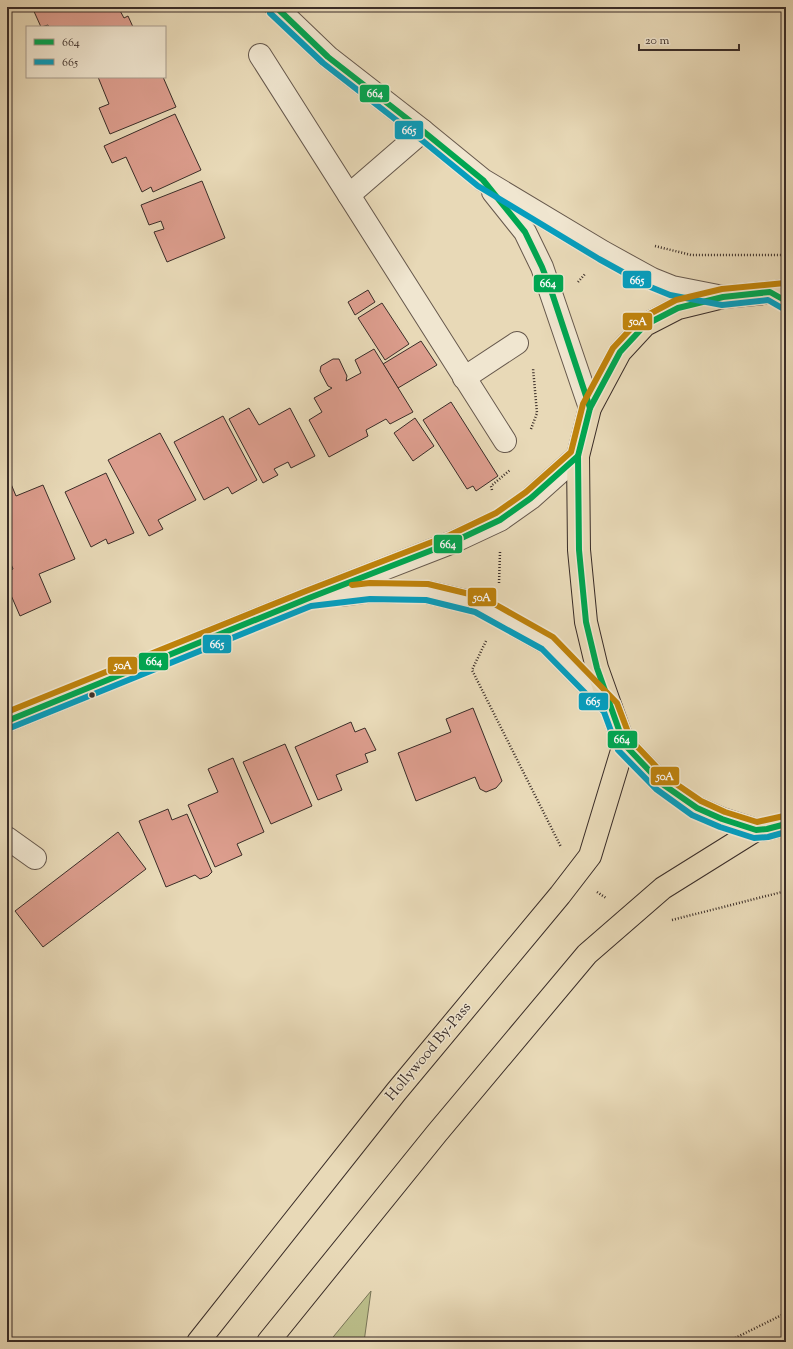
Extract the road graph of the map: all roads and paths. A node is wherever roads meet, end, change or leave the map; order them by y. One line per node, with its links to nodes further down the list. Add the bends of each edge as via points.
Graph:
1 (276, 7): 3 (street, via 328,57)
2 (260, 55): 5 (street)
3 (423, 131): 4 (street); 5 (street)
4 (483, 180): 7 (street); 11 (street, via 525,232 542,267)
5 (349, 195): 14 (street)
6 (654, 245): 8 (path, via 691,255)
7 (603, 252): 10 (street, via 672,287); 11 (path)
8 (786, 255)
9 (781, 295): 10 (highway)
10 (723, 297): 15 (highway, via 678,308 645,325 620,352)
11 (557, 308): 15 (street)
12 (517, 343): 14 (street)
13 (532, 362): 16 (path, via 537,413)
14 (464, 378): 17 (street)
15 (590, 408): 18 (highway)
16 (529, 435)
17 (504, 441): 19 (path, via 518,463 491,486)
18 (578, 456): 19 (street, via 531,498); 22 (highway, via 579,550 586,622 597,668)
19 (500, 520): 20 (street, via 453,542); 21 (path)
20 (309, 598): 21 (street, via 370,591 427,592 478,604); 23 (street)
21 (498, 615): 22 (street, via 547,643); 28 (path, via 472,670)
22 (612, 708): 24 (highway)
23 (7, 721)
24 (624, 744): 25 (highway, via 661,782 697,808 722,819); 28 (highway, Hollywood By-Pass, via 590,856)
25 (774, 829): 30 (highway, via 663,888)
26 (7, 838): 27 (street)
27 (35, 858)
28 (575, 875): 30 (path); 32 (highway, Hollywood By-Pass, via 396,1092)
29 (786, 890): 30 (path, via 644,927)
30 (630, 916): 33 (highway, via 587,954 437,1133)
31 (786, 1313): 34 (path)
32 (198, 1342)
33 (268, 1342)
34 (727, 1342)

